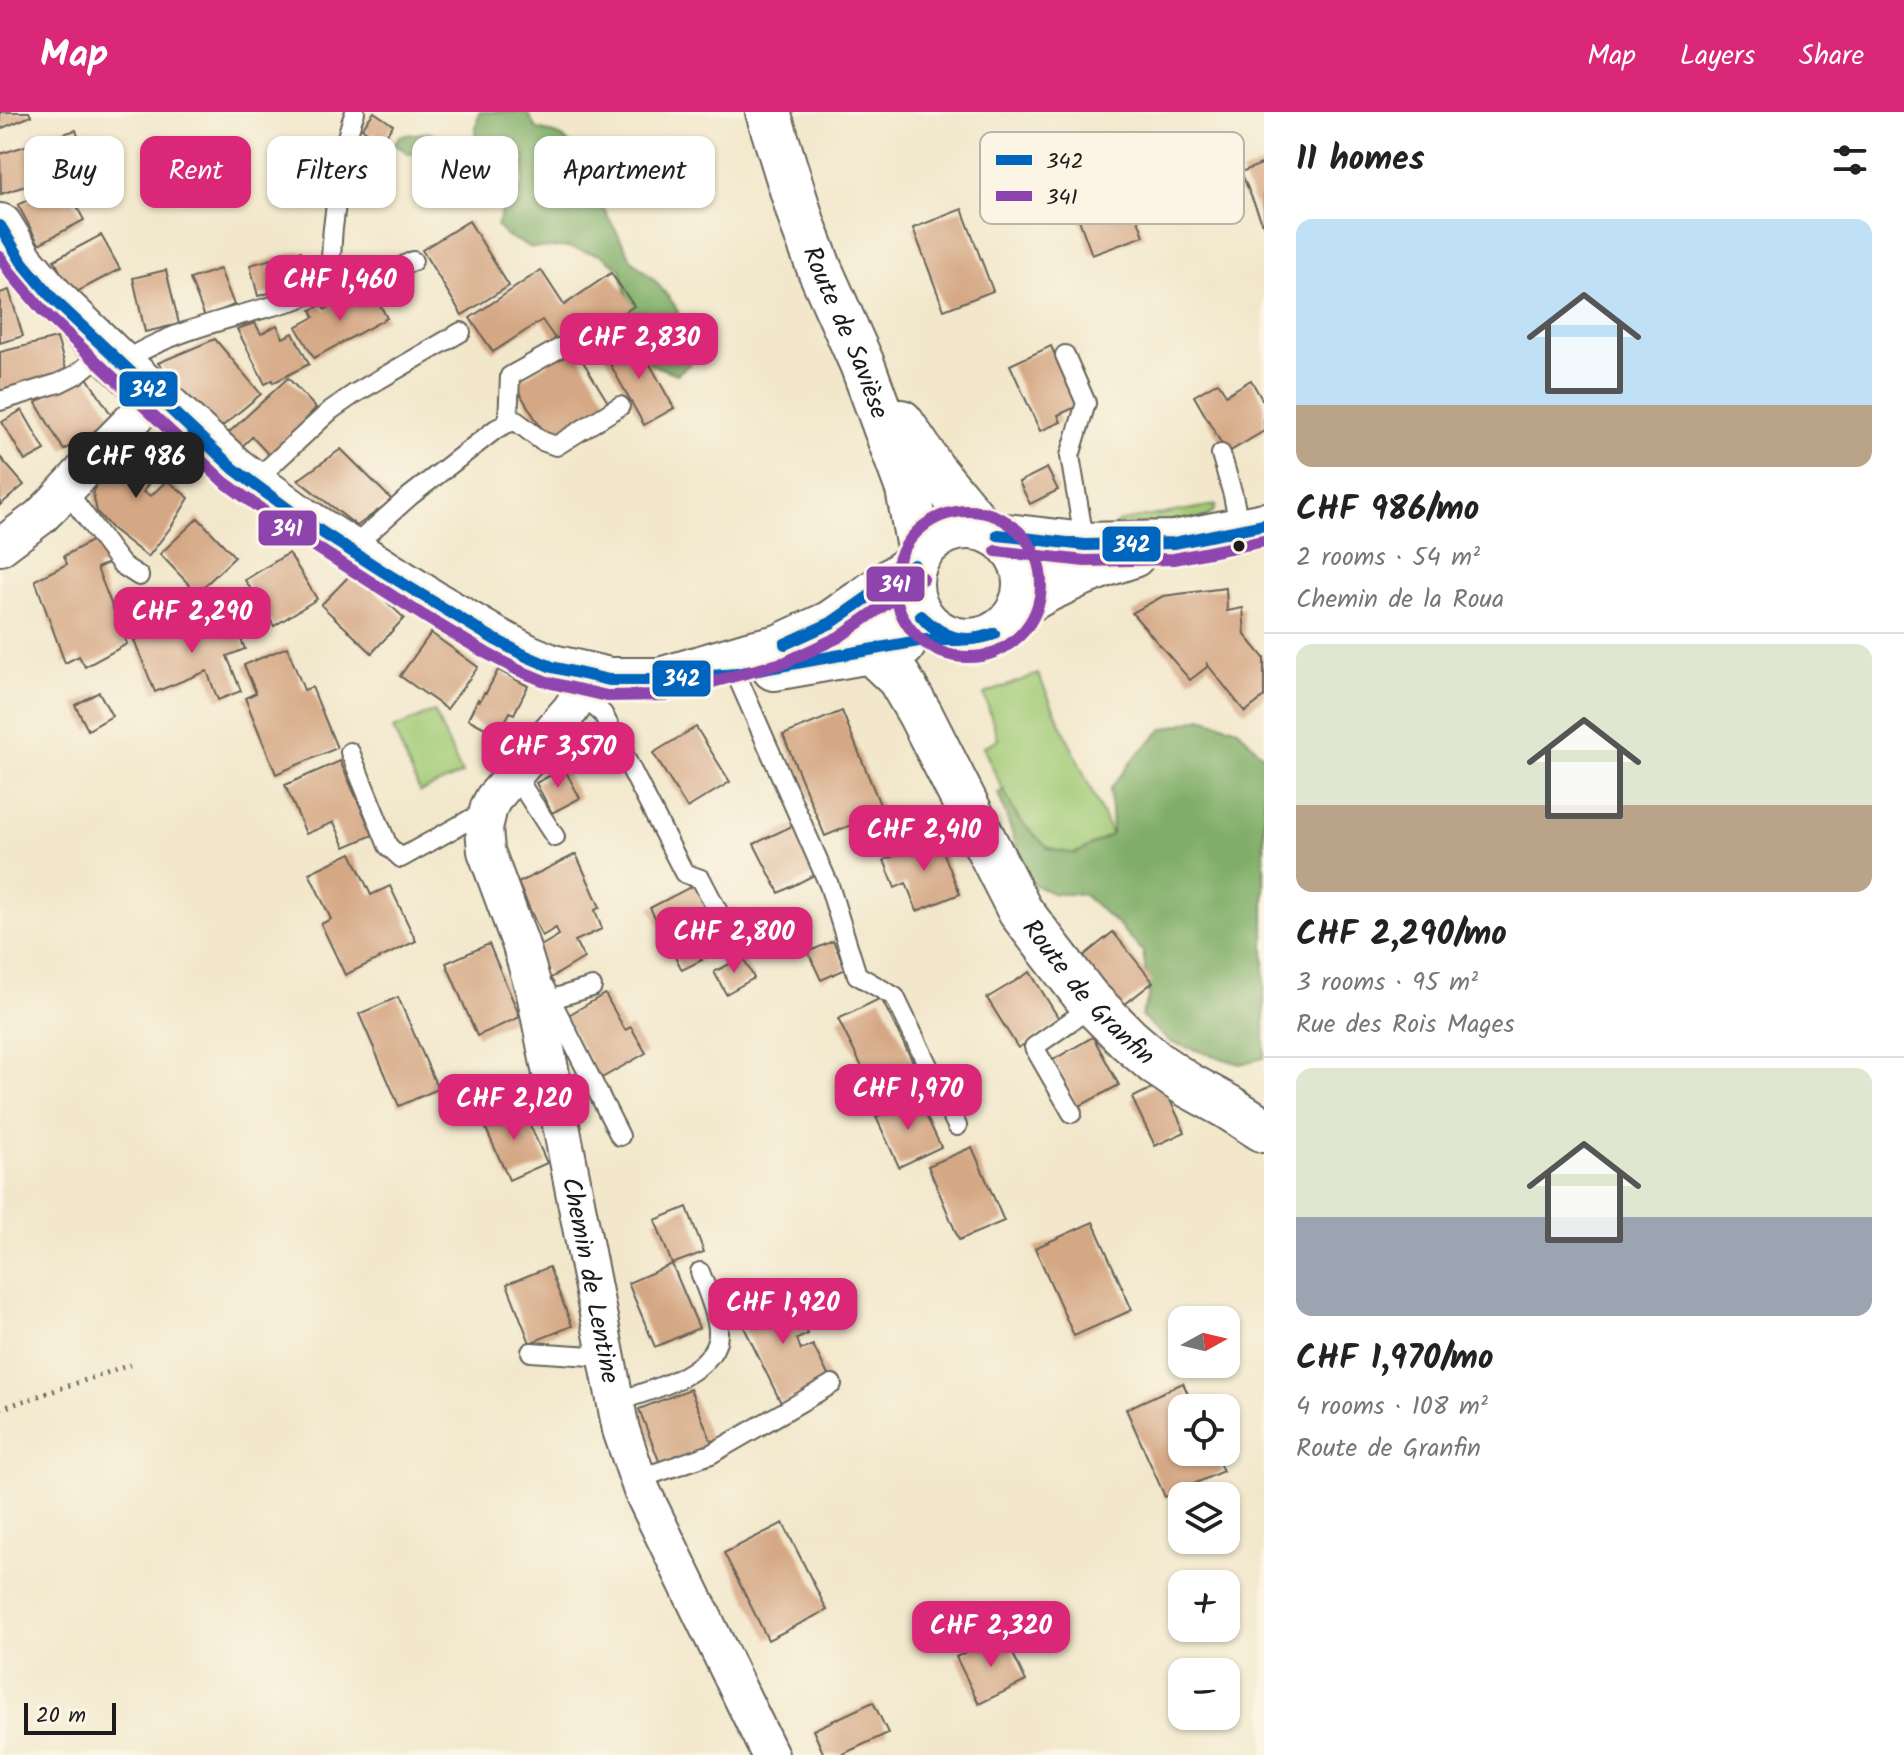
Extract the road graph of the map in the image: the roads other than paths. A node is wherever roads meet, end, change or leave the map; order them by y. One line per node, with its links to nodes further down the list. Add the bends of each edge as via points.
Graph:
1 (355, 112): 5 (lane, via 338,189 328,273)
2 (768, 112): 10 (street, Route de Savièse, via 803,225)
3 (6, 251): 9 (street)
4 (413, 261): 5 (lane, via 355,287)
5 (320, 287): 9 (lane, via 298,299)
6 (461, 332): 16 (lane, via 331,410)
7 (578, 338): 14 (lane, via 510,376)
8 (1065, 355): 22 (lane, via 1086,403 1070,456)
9 (113, 357): 11 (street); 12 (lane, via 59,383)
10 (862, 364): 19 (street, via 933,470); 23 (street, Route de Savièse, via 908,489)
11 (155, 397): 16 (street); 17 (street)
12 (0, 401)
13 (620, 406): 14 (lane, via 556,446 516,421)
14 (508, 423): 21 (lane, via 410,496)
15 (1221, 454): 18 (lane, via 1233,495)
16 (253, 484): 21 (street)
17 (67, 489): 20 (street); 24 (lane, via 122,565)
18 (1252, 527): 22 (street)
19 (990, 532): 22 (street); 23 (street, via 964,527 947,531); 26 (street, via 1012,548 1022,566)
20 (0, 547)
21 (353, 552): 30 (street, via 494,639)
22 (1096, 554): 26 (street)
23 (917, 559): 25 (street); 27 (street, via 911,590 919,614 937,632)
24 (139, 576)
25 (874, 594): 28 (street, Route de Granfin); 29 (street, via 831,623)
26 (1021, 604): 27 (street, via 997,633)
27 (960, 640): 28 (street, via 924,640)
28 (893, 657): 29 (street); 38 (street, Route de Granfin, via 1020,911)
29 (742, 664): 30 (street, via 660,680); 40 (lane, via 829,885 857,975 895,997)
30 (583, 685): 32 (street, via 560,723); 35 (lane, via 684,873 701,879)
31 (350, 752): 33 (lane, via 388,846 401,858 469,820)
32 (514, 774): 33 (street, via 493,799); 34 (lane)
33 (485, 819): 37 (street, Chemin de Lentine, via 486,851)
34 (555, 837)
35 (730, 935)
36 (592, 987): 37 (lane)
37 (542, 991): 42 (lane); 45 (street, Chemin de Lentine)
38 (1094, 1005): 39 (lane, via 1034,1047); 41 (street, Route de Granfin, via 1157,1064)
39 (1072, 1113)
40 (957, 1126)
41 (1264, 1130)
42 (620, 1136)
43 (700, 1272): 47 (lane, via 719,1329 711,1354 689,1373)
44 (531, 1352): 45 (lane)
45 (607, 1357): 47 (street, Chemin de Lentine)
46 (832, 1384): 48 (lane, via 711,1454)
47 (614, 1402): 48 (street, Chemin de Lentine)
48 (638, 1479): 49 (street, Chemin de Lentine)
49 (770, 1755)

